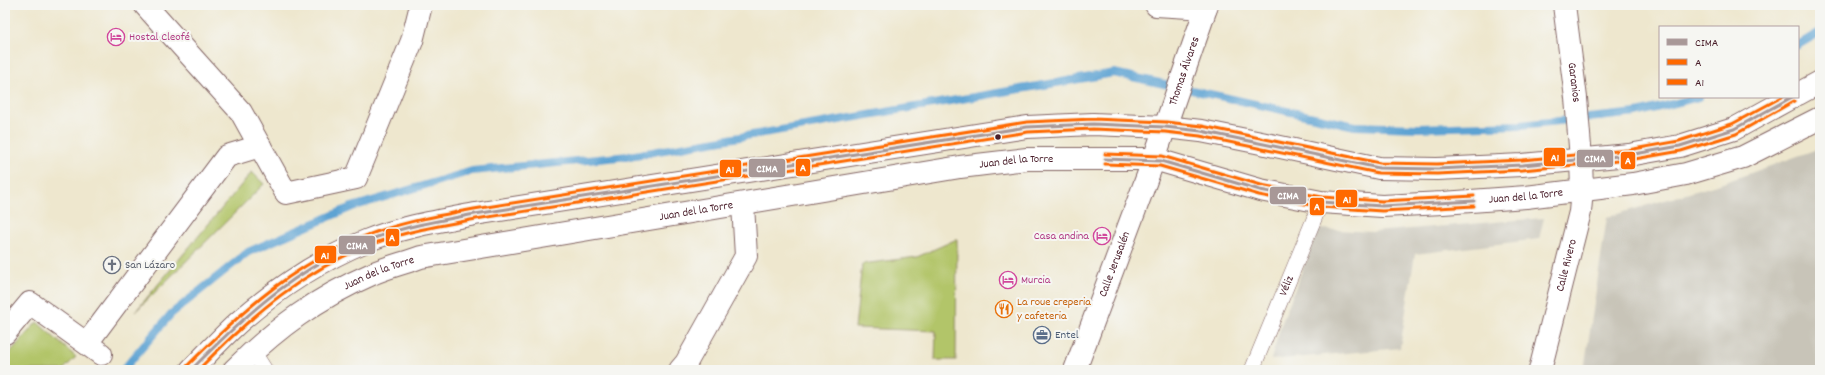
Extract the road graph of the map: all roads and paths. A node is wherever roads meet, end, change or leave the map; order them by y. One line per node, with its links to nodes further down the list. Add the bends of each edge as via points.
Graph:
1 (145, 5): 11 (main road, via 241,112)
2 (421, 5): 11 (main road, via 412,41 356,178 286,193)
3 (1156, 5): 5 (main road)
4 (1564, 5): 13 (main road, Garanios)
5 (1207, 6): 10 (main road, Thomas Álvares)
6 (1820, 82): 7 (main road)
7 (1799, 93)
8 (1790, 98): 13 (main road, via 1734,129 1680,146 1629,155)
9 (1820, 118): 14 (main road, Juan del la Torre, via 1743,157 1686,174)
10 (1165, 127): 12 (main road, Thomas Álvares); 13 (main road, via 1261,142 1379,168 1437,169); 19 (main road, via 1092,124 1027,127 420,224 366,241 318,264 278,290 239,321)
11 (260, 146): 17 (main road, via 227,156 94,348 30,303)
12 (1154, 159): 15 (main road, Juan del la Torre, via 1260,190); 16 (main road, Juan del la Torre, via 1027,159 960,167); 23 (main road, Calle Jerusalén)
13 (1581, 159): 14 (main road, Calle Rivero)
14 (1582, 190): 15 (main road, Juan del la Torre, via 1526,197 1382,206); 25 (main road, Calle Rivero, via 1580,212)
15 (1321, 202): 24 (lane, Véliz)
16 (743, 205): 18 (main road, Juan del la Torre, via 421,257 373,273 328,295 291,319); 22 (main road, via 746,256)
17 (5, 333)
18 (253, 351): 20 (main road, Juan del la Torre); 21 (lane)
19 (191, 370)
20 (234, 370)
21 (265, 370)
22 (680, 370)
23 (1075, 370)
24 (1252, 370)
25 (1540, 370)

